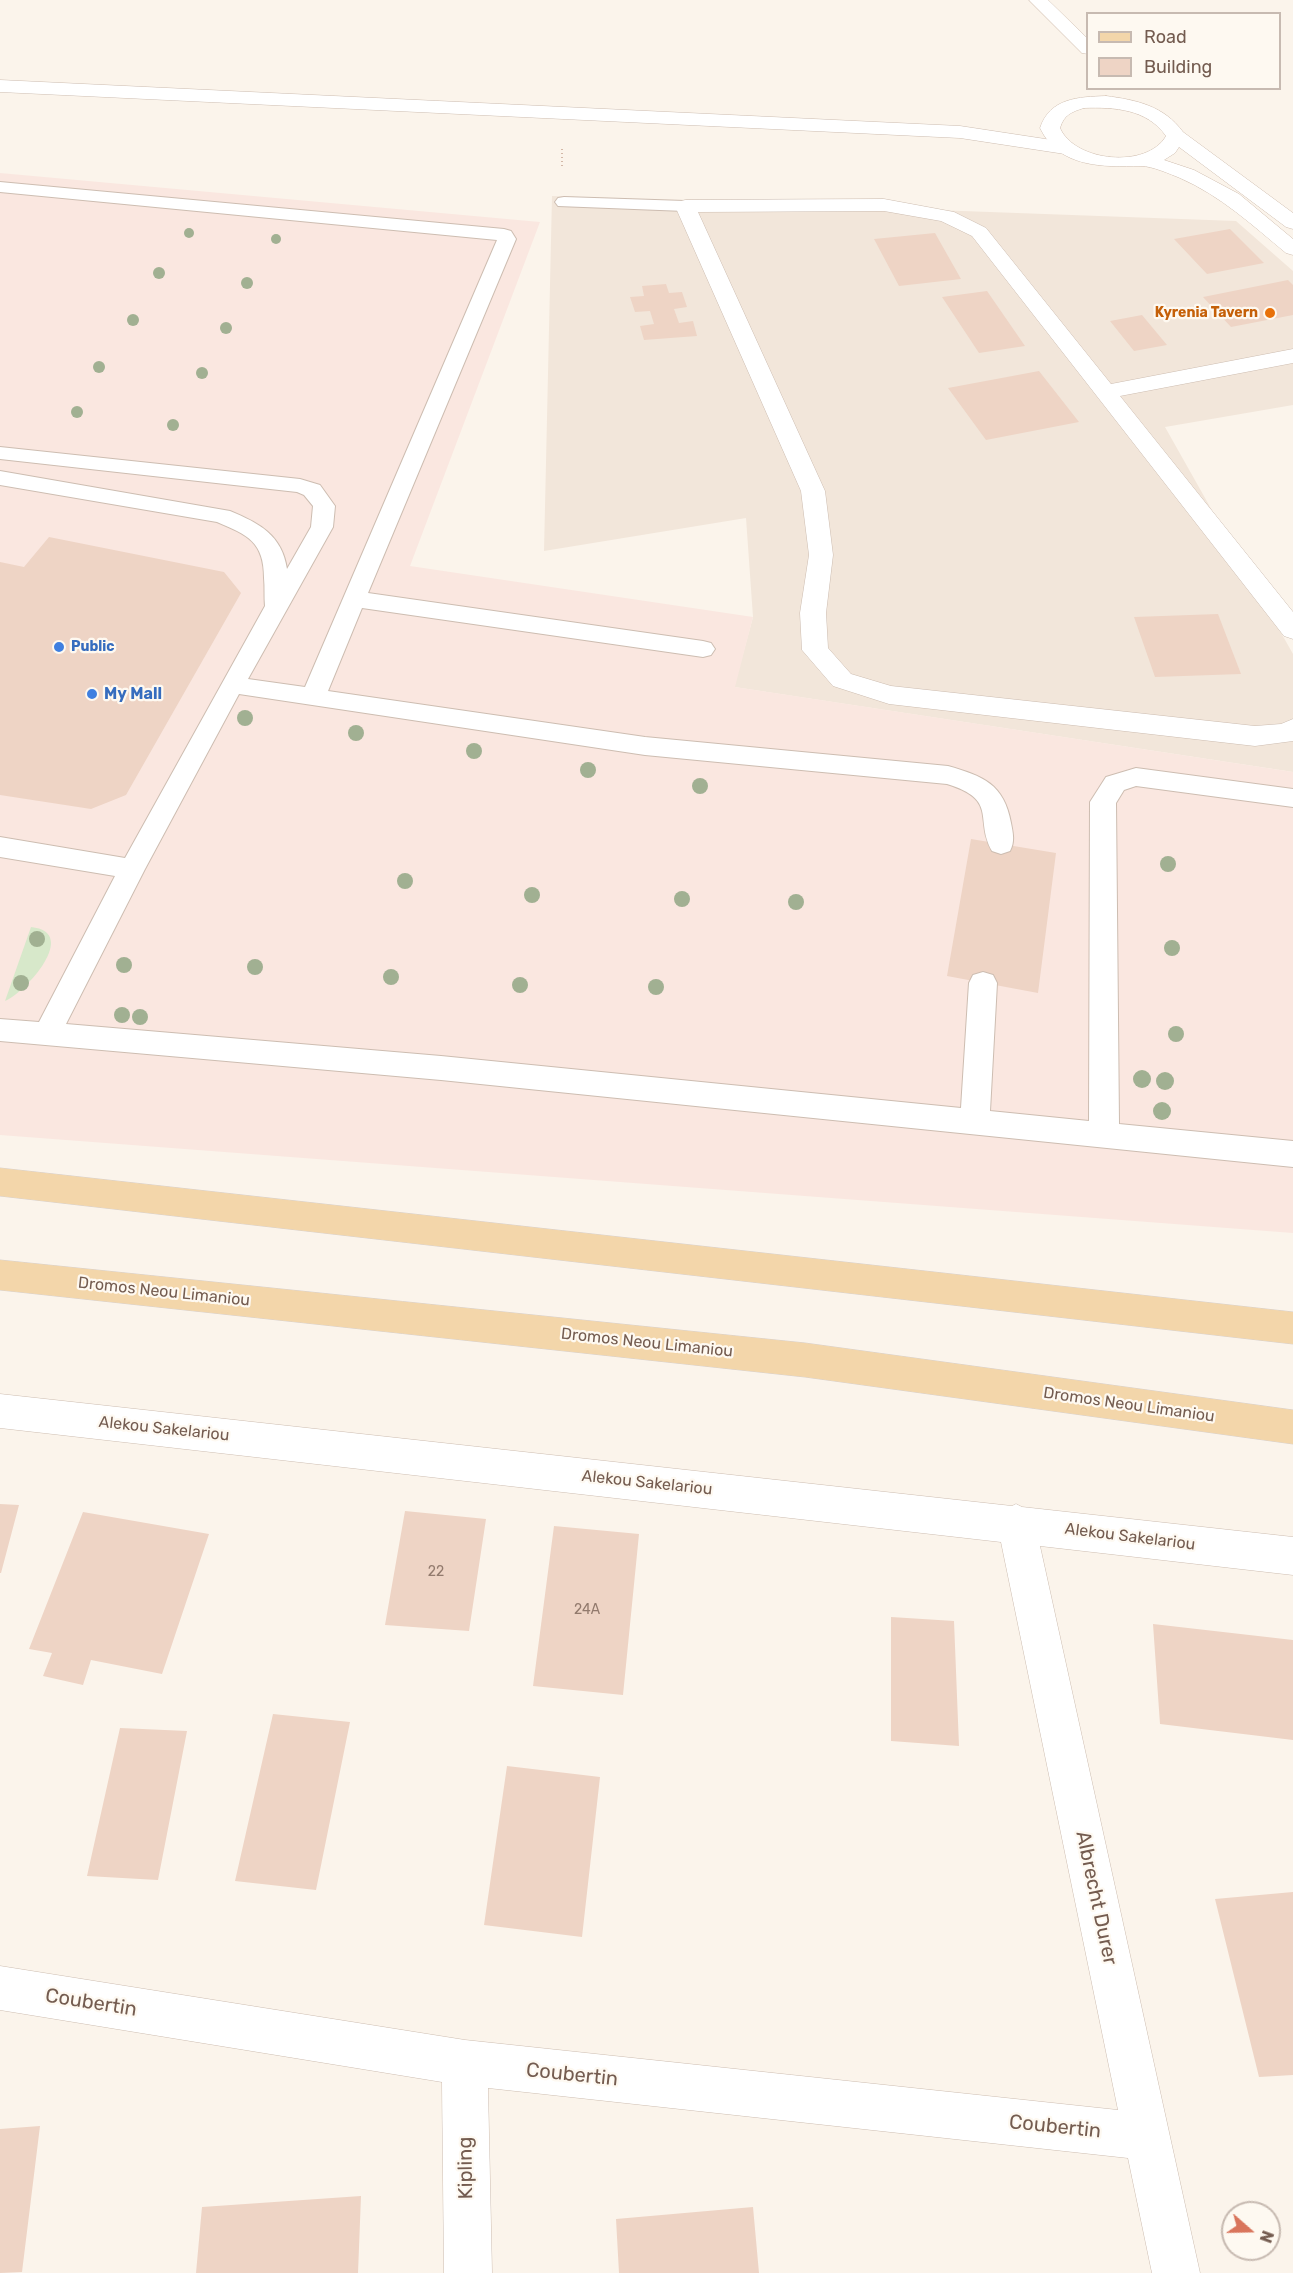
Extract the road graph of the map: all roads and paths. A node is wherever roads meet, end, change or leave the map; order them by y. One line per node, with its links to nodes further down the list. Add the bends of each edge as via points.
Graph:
1 (1038, 0): 2 (street)
2 (1086, 48)
3 (0, 86): 7 (street)
4 (1089, 96): 5 (street); 6 (street, via 1058,112)
5 (1118, 96): 8 (street, via 1165,119)
6 (1051, 120): 7 (street); 10 (street, via 1054,139)
7 (960, 132): 10 (street)
8 (1176, 136): 11 (street, via 1168,151); 15 (street)
9 (561, 146): 13 (path)
10 (1065, 148): 11 (street, via 1095,159)
11 (1144, 160): 16 (street, via 1187,174 1232,198)
12 (0, 187): 21 (lane, via 504,235 507,239)
13 (564, 202): 14 (lane)
14 (685, 206): 18 (street, via 884,205 947,216 980,232); 27 (street, via 813,491 821,555 813,613 815,650 842,680 889,695 1256,736 1288,733)
15 (1293, 222)
16 (1293, 249)
17 (1293, 356): 18 (street)
18 (1104, 392): 23 (street)
19 (0, 453): 22 (lane, via 285,483 312,490 324,506 322,527)
20 (0, 478): 22 (lane, via 222,516 247,525 265,537 273,551)
21 (354, 598): 24 (lane); 26 (lane)
22 (276, 605): 25 (lane)
23 (1293, 630)
24 (703, 649)
25 (232, 685): 26 (lane); 31 (lane)
26 (313, 697): 29 (lane, via 645,746 948,775 972,781 989,796 997,814)
27 (1293, 729)
28 (1293, 798): 36 (lane, via 1136,777 1115,783 1103,802)
29 (1001, 844)
30 (0, 847): 31 (lane)
31 (132, 869): 34 (lane)
32 (983, 983): 35 (lane)
33 (0, 1030): 34 (lane)
34 (47, 1034): 35 (lane, via 441,1068)
35 (975, 1122): 36 (lane)
36 (1104, 1135): 37 (lane)
37 (1293, 1154)
38 (0, 1182): 40 (main road)
39 (0, 1275): 42 (main road, Dromos Neou Limaniou, via 805,1360)
40 (1293, 1328)
41 (0, 1412): 43 (street, Alekou Sakelariou)
42 (1293, 1427)
43 (1016, 1524): 44 (street, Alekou Sakelariou); 47 (street, Albrecht Durer)
44 (1293, 1556)
45 (0, 1988): 46 (street, Coubertin)
46 (465, 2063): 47 (street, Coubertin); 48 (street, Kipling)
47 (1147, 2137): 49 (street, Albrecht Durer)
48 (468, 2273)
49 (1176, 2273)

